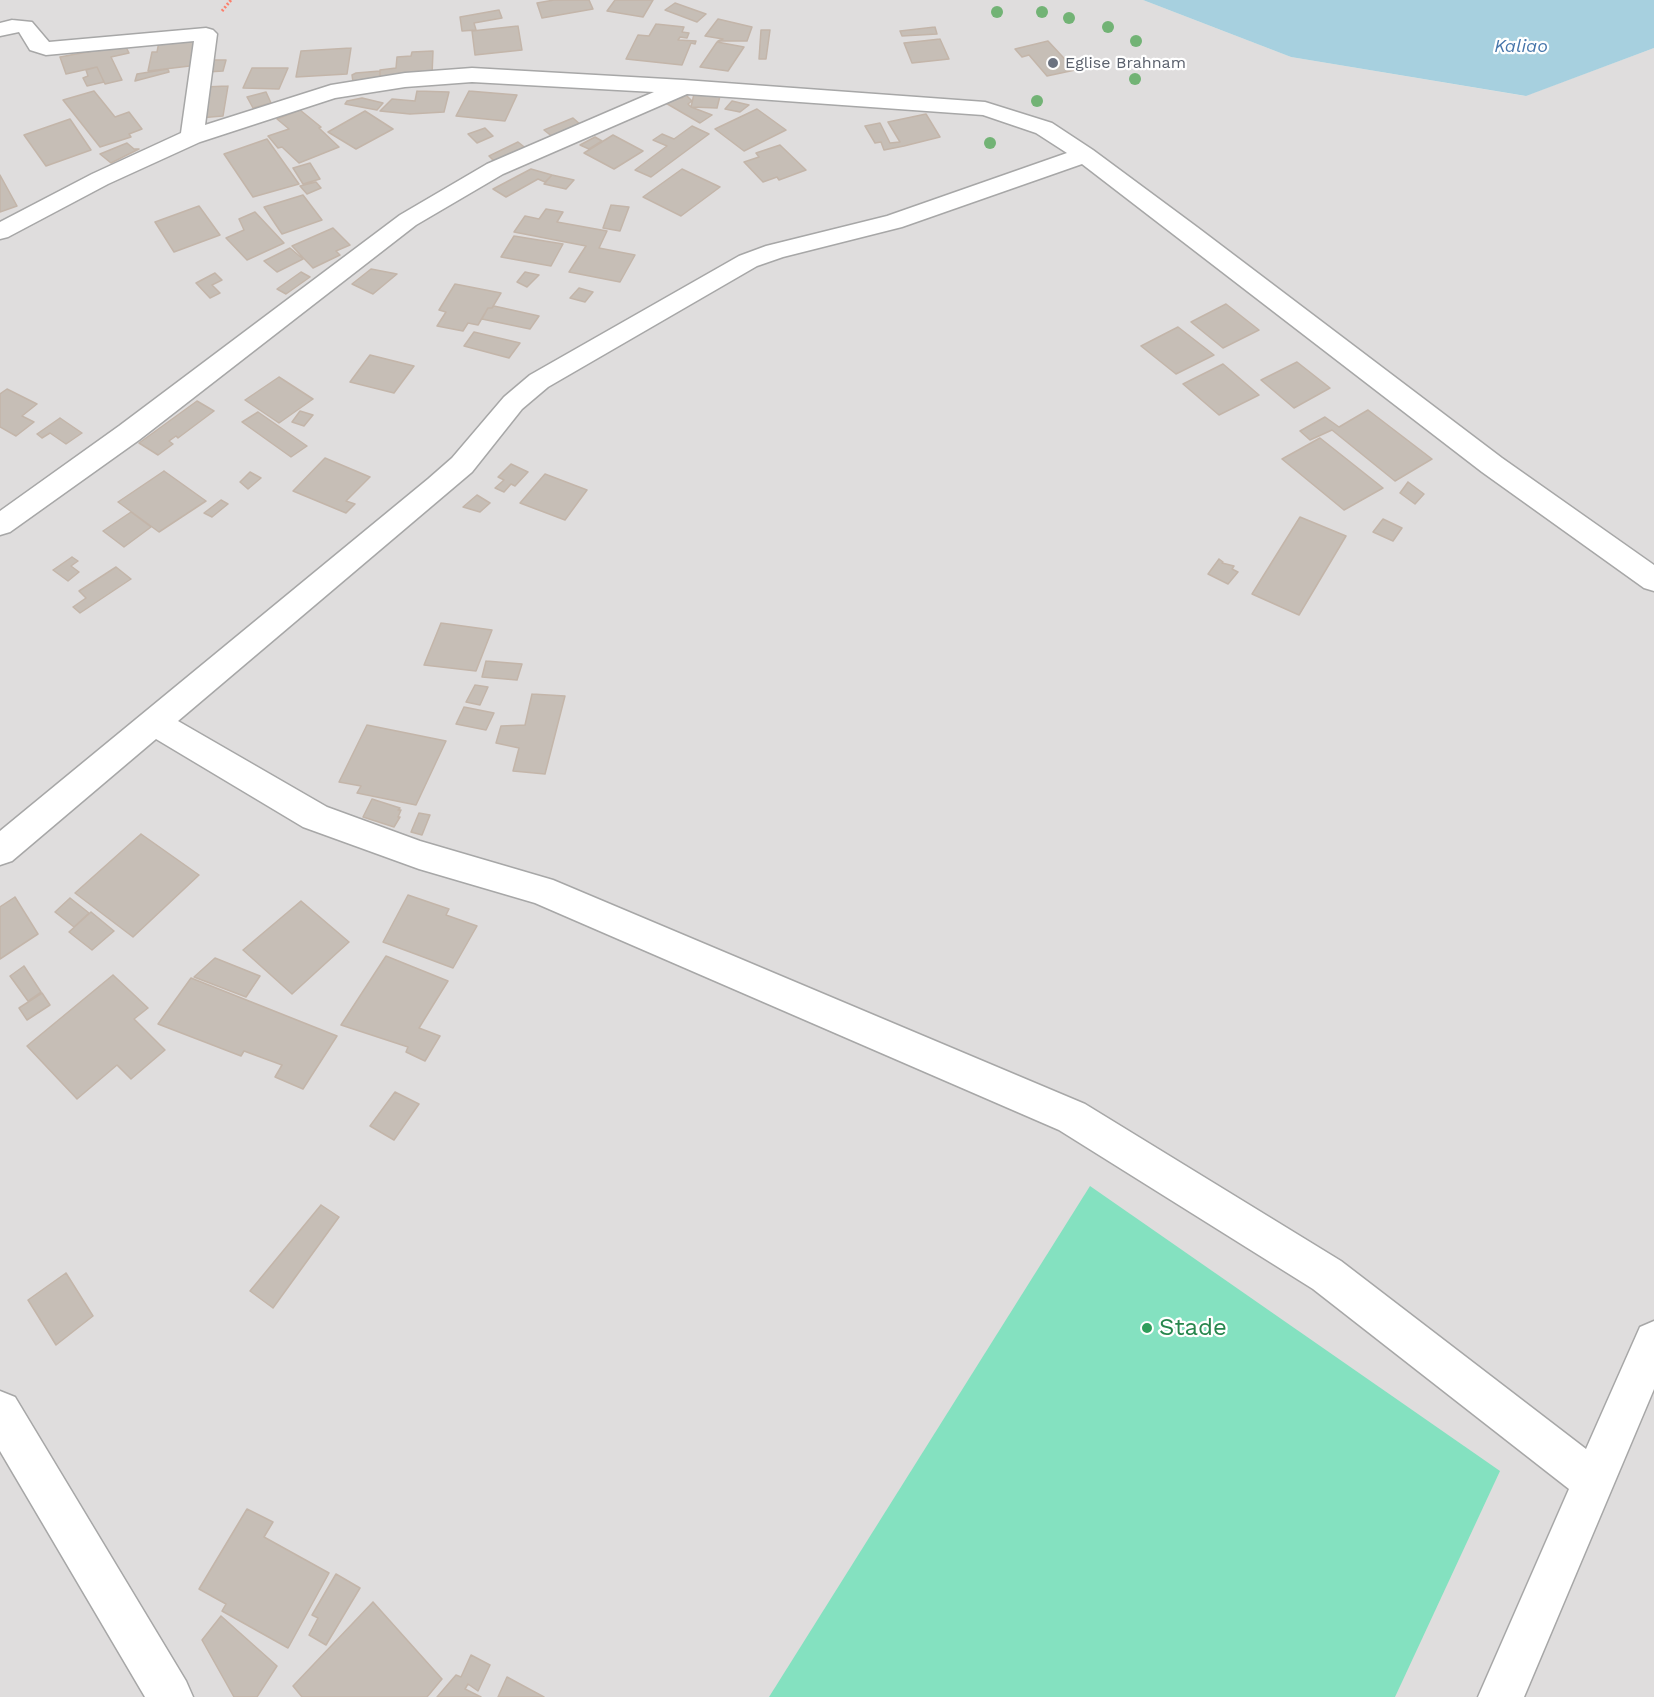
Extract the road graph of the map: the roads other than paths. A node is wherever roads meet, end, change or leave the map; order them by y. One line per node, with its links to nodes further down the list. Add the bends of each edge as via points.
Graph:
1 (0, 30): 3 (street, via 25,26 38,45 46,49 206,34)
2 (684, 87): 3 (street, via 472,75 405,80 331,92); 4 (street, via 985,109 1044,128); 6 (street, via 495,170 408,220 129,433)
3 (192, 137): 5 (street, via 100,179)
4 (1085, 155): 7 (street, via 1492,465); 8 (street, via 927,212 748,261 539,381 513,403 462,465)
5 (0, 232)
6 (0, 525)
7 (1654, 580)
8 (154, 722): 9 (street); 12 (street, via 315,817 419,855 541,890 1072,1116 1327,1275)
9 (0, 851)
10 (1654, 1341): 12 (street)
11 (0, 1412): 13 (street)
12 (1593, 1481): 14 (street)
13 (170, 1697)
14 (1500, 1697)

